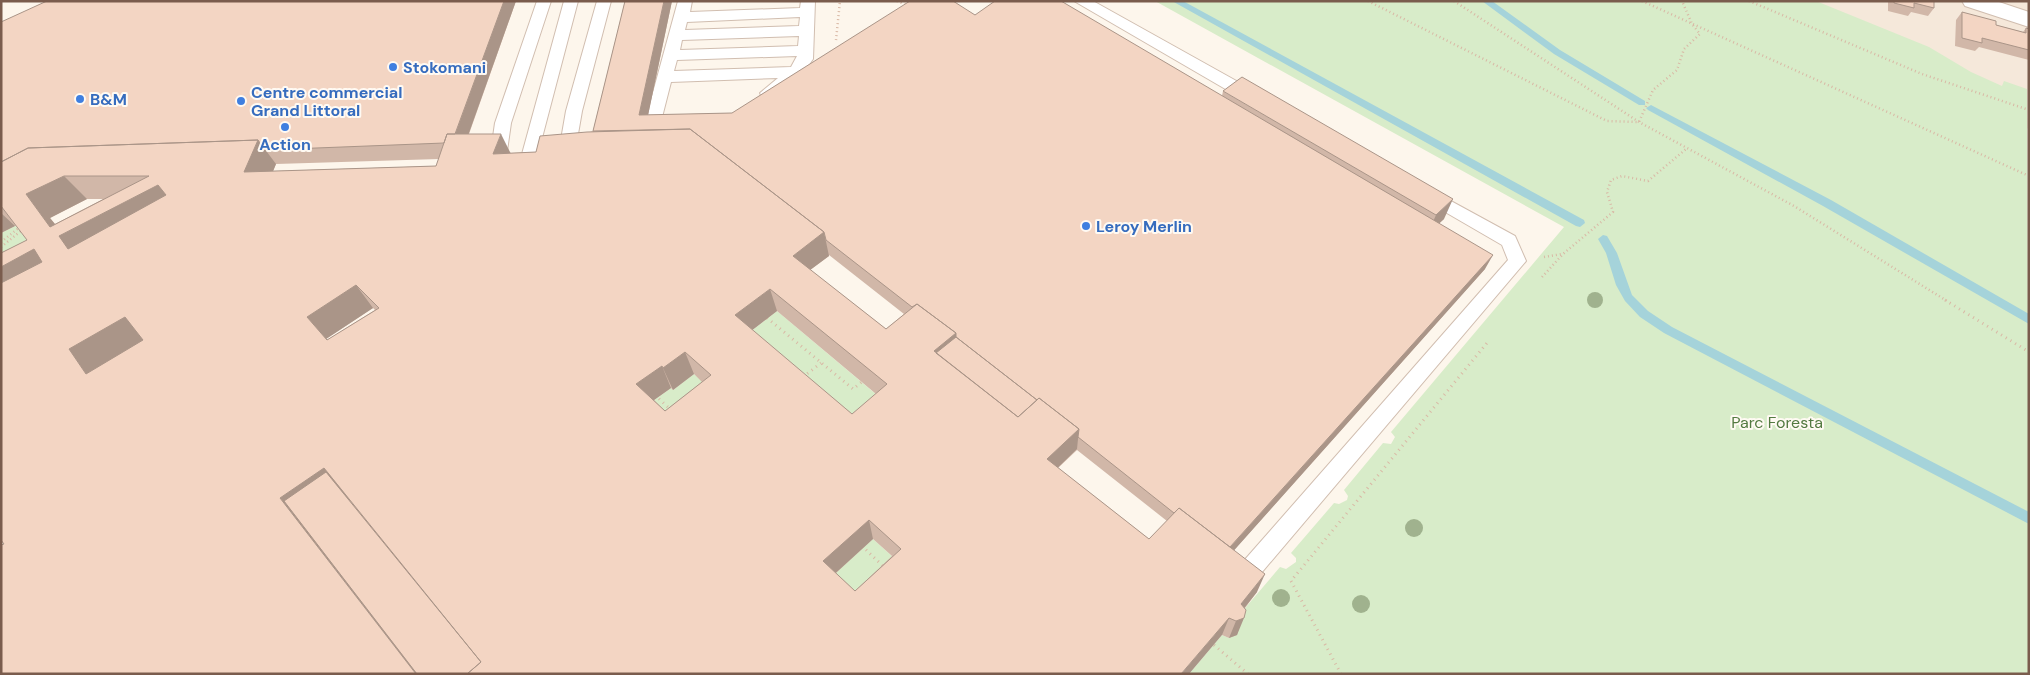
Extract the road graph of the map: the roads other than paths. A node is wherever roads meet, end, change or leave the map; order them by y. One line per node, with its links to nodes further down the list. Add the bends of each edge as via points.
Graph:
1 (544, 1): 20 (lane, via 503,123)
2 (571, 1): 21 (lane)
3 (604, 1): 19 (lane, via 574,111)
4 (685, 1): 8 (lane)
5 (1081, 1): 17 (lane)
6 (1973, 1): 9 (street)
7 (808, 7): 8 (lane); 10 (lane)
8 (681, 17): 11 (lane)
9 (2029, 20)
10 (806, 30): 11 (lane); 12 (lane)
11 (676, 35): 13 (lane)
12 (805, 51): 13 (lane); 14 (lane)
13 (671, 55): 15 (lane)
14 (796, 72): 15 (lane); 16 (lane)
15 (666, 77): 18 (lane)
16 (755, 103)
17 (1271, 107)
18 (651, 129)
19 (564, 168)
20 (495, 175)
21 (524, 176)
22 (1410, 185): 23 (lane, via 1509,241 1517,261 1249,571)
23 (1218, 586)

